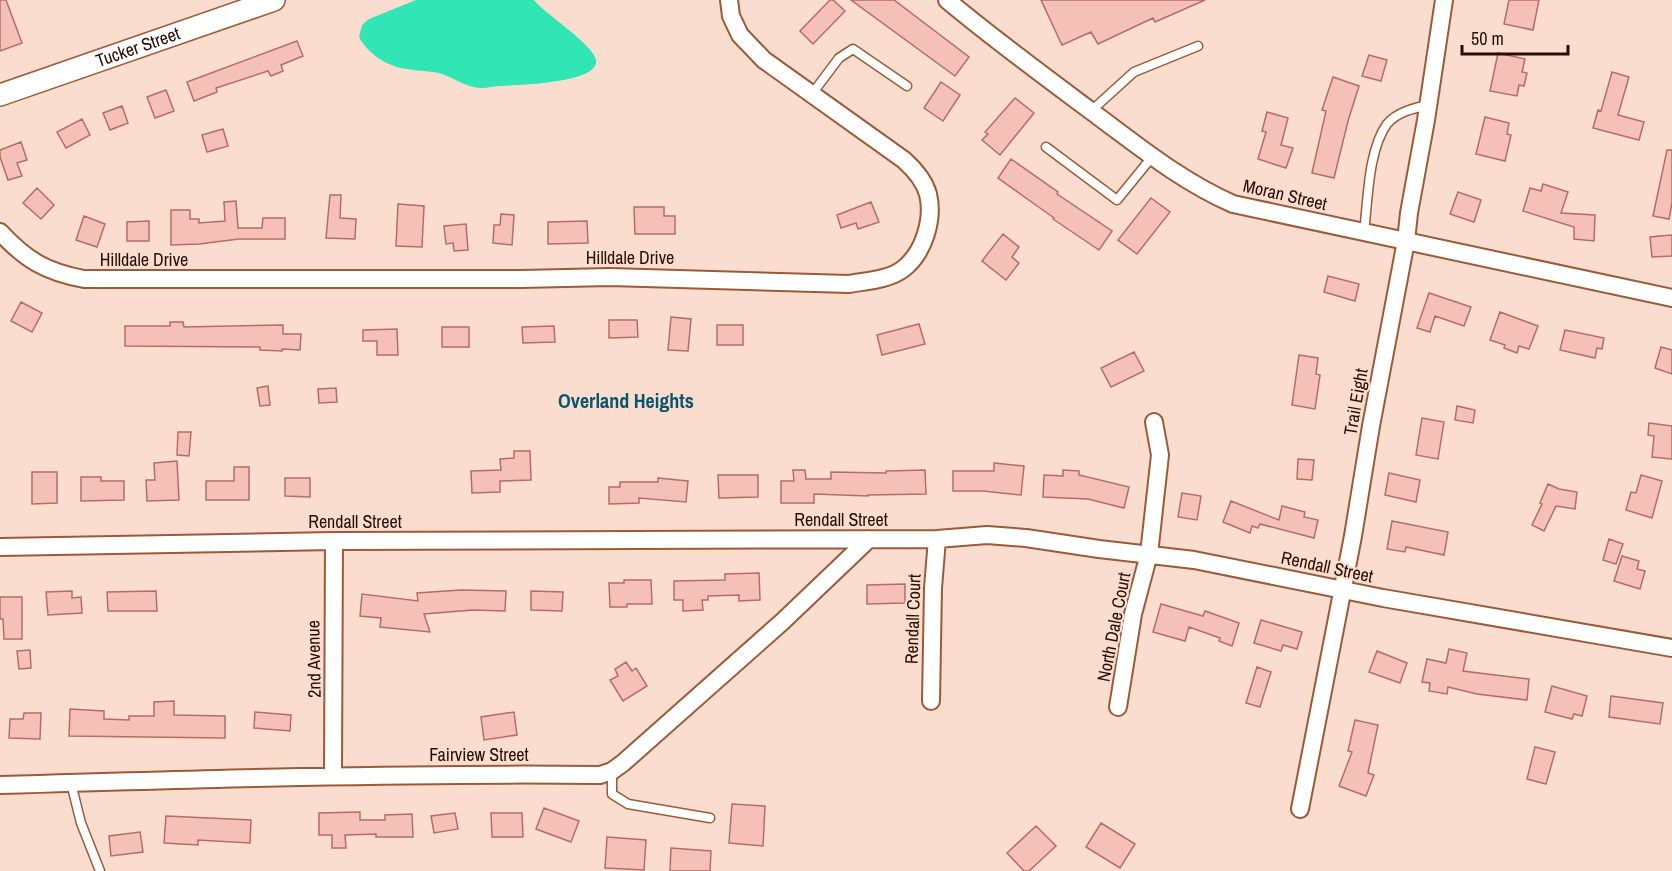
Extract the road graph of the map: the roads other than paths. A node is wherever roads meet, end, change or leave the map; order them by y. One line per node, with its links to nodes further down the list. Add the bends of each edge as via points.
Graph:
1 (274, 0): 7 (street, Tucker Street)
2 (729, 0): 8 (street, Hilldale Drive, via 740,35 764,60)
3 (947, 0): 10 (street, Moran Street)
4 (1444, 0): 9 (street, Trail Eight)
5 (1198, 46): 10 (lane, via 1134,72)
6 (907, 86): 8 (lane, via 853,49 839,58)
7 (0, 94)
8 (812, 94): 13 (street, Hilldale Drive, via 904,160 927,192 930,209 925,236 915,257 901,271 849,284 610,277 84,279 59,275 37,263 15,249)
9 (1429, 105): 14 (lane, via 1398,115 1388,123 1377,144); 15 (street, Trail Eight)
10 (1091, 111): 12 (street, Moran Street)
11 (1046, 147): 12 (lane, via 1117,200)
12 (1152, 157): 14 (street, Moran Street, via 1196,187 1233,204)
13 (0, 232)
14 (1364, 232): 15 (street, Moran Street)
15 (1406, 241): 16 (street, Moran Street); 23 (street, Trail Eight)
16 (1672, 298)
17 (1154, 422): 22 (street, North Dale Court, via 1160,455)
18 (869, 539): 19 (street, Rendall Street); 20 (street, Rendall Street); 27 (street, via 782,622)
19 (937, 539): 22 (street, Rendall Street, via 987,535); 25 (street, Rendall Court)
20 (334, 541): 21 (street, Rendall Street); 28 (street, 2nd Avenue)
21 (0, 547)
22 (1149, 554): 23 (street, Rendall Street); 26 (street, North Dale Court, via 1133,614)
23 (1341, 590): 24 (street, Rendall Street); 31 (street, Trail Eight)
24 (1672, 648)
25 (931, 700)
26 (1118, 707)
27 (612, 771): 28 (street, Fairview Street, via 600,775); 32 (lane, via 612,794 628,804)
28 (333, 776): 29 (street, Fairview Street)
29 (71, 783): 30 (street, Fairview Street); 33 (lane, via 81,823)
30 (0, 785)
31 (1300, 809)
32 (710, 818)
33 (100, 871)

